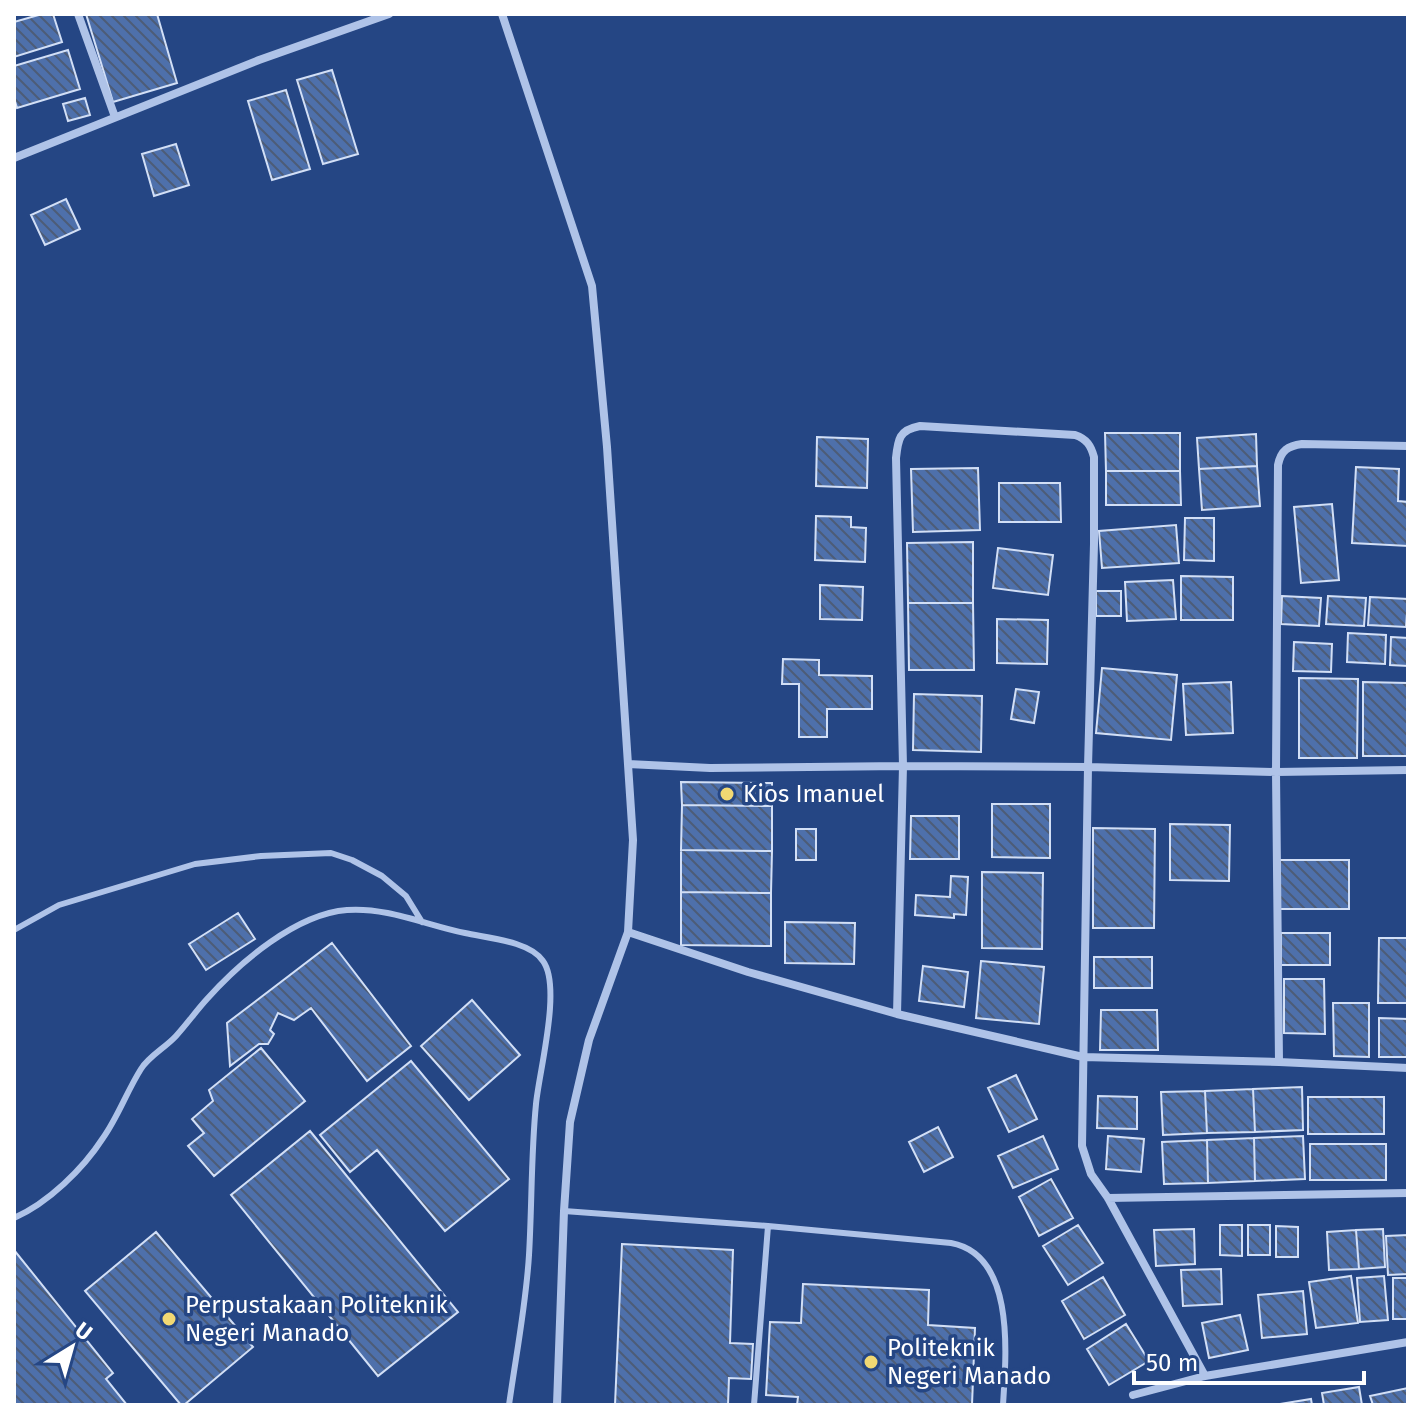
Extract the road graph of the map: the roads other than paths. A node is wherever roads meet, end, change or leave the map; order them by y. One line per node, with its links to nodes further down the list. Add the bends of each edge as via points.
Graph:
1 (78, 14): 4 (street)
2 (389, 14): 4 (street)
3 (502, 14): 7 (street, via 592,286)
4 (115, 117): 5 (street)
5 (14, 158)
6 (1408, 446): 11 (street, via 1302,444 1279,456)
7 (628, 764): 8 (street); 14 (street, via 633,840)
8 (903, 766): 9 (street); 9 (street, via 896,458 903,433 920,426 1075,435 1091,448); 15 (street)
9 (1088, 767): 11 (street); 16 (street)
10 (1408, 770): 11 (street)
11 (1276, 772): 17 (street)
12 (422, 922): 13 (lane, via 406,896 382,876 331,853 195,864 59,905); 22 (lane, via 351,909 326,912 299,923 256,953 143,1066 103,1139 68,1181); 27 (lane, via 525,947 547,969 548,1024 536,1100 529,1257)
13 (14, 930)
14 (628, 932): 15 (street); 21 (street, via 589,1040 570,1122)
15 (897, 1014): 16 (street)
16 (1083, 1057): 17 (street); 20 (street, via 1082,1146 1091,1174)
17 (1279, 1062): 18 (street)
18 (1408, 1068)
19 (1408, 1193): 20 (street)
20 (1108, 1198): 25 (street)
21 (564, 1211): 23 (lane); 28 (street)
22 (14, 1218)
23 (768, 1226): 29 (lane); 30 (lane, via 951,1243 975,1253 995,1281 1006,1338)
24 (1408, 1342): 25 (street)
25 (1205, 1376): 26 (street)
26 (1133, 1395)
27 (509, 1405)
28 (557, 1405)
29 (754, 1405)
30 (1003, 1405)

